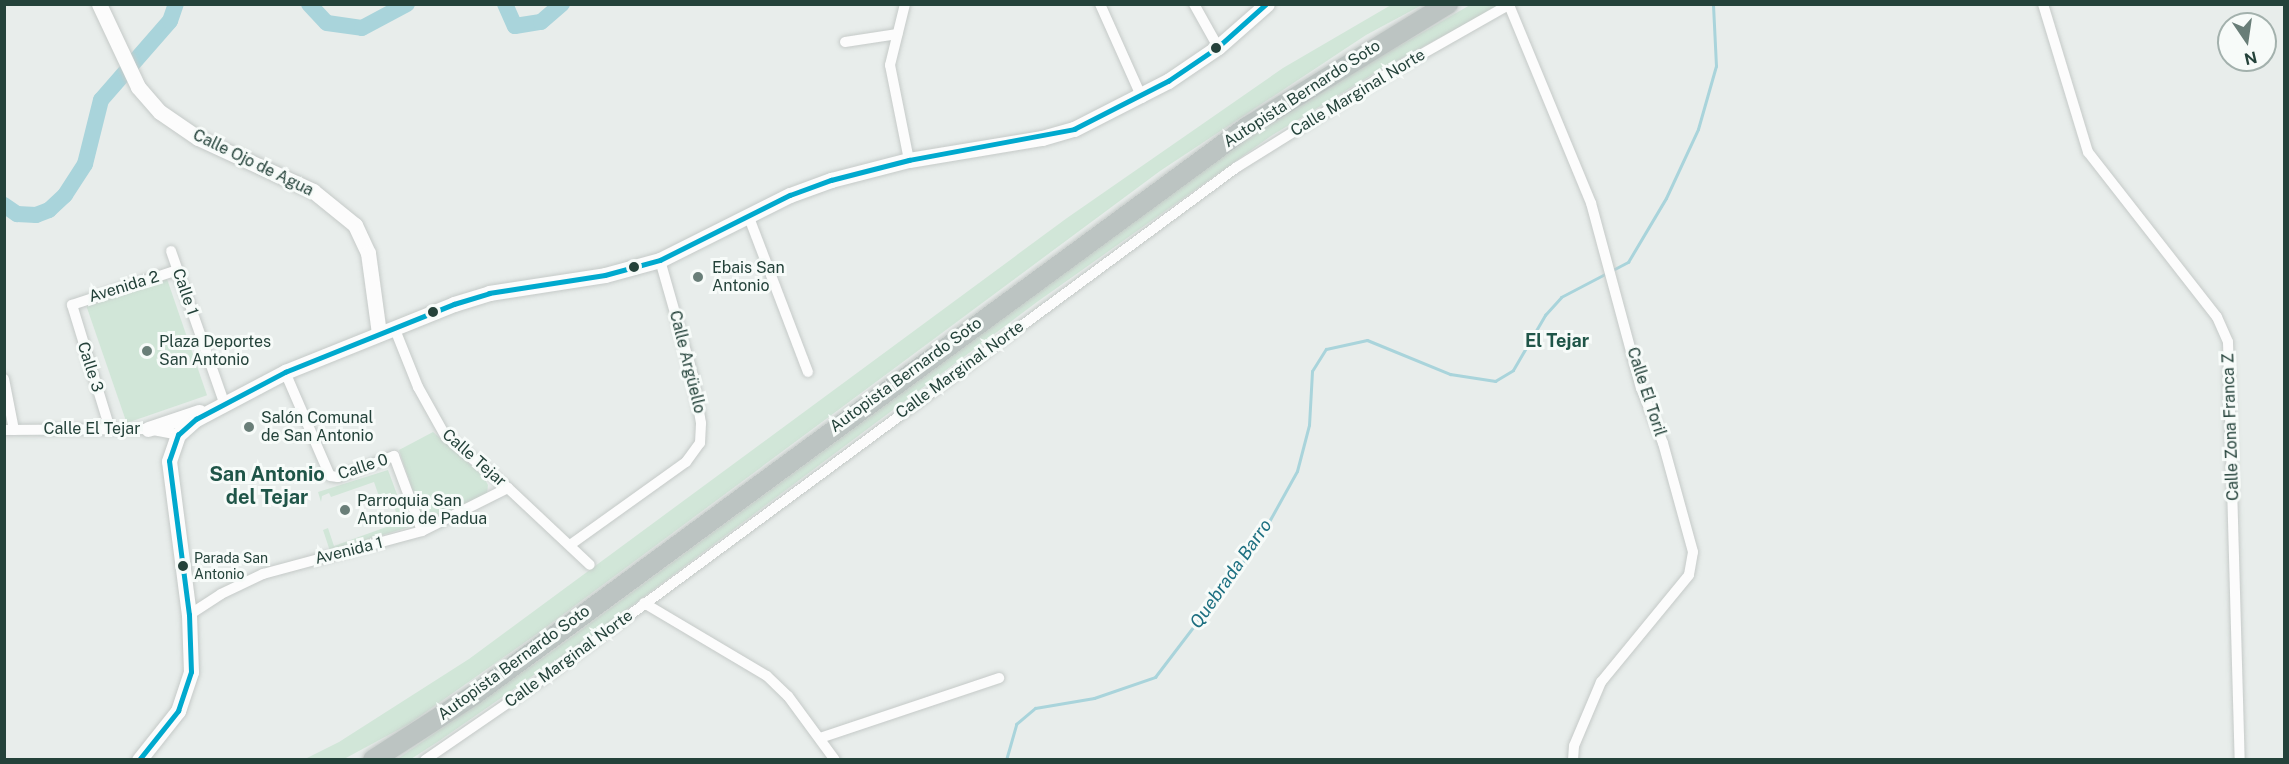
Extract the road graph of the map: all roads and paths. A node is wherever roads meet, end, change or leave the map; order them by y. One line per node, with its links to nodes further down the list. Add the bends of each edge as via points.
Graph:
1 (99, 4): 20 (main road, Calle Ojo de Agua, via 138,87 178,126 301,184 344,213 368,253)
2 (905, 4): 9 (street)
3 (1100, 4): 12 (street)
4 (1194, 4): 11 (street)
5 (1267, 4): 11 (main road)
6 (1448, 4): 38 (highway, Autopista Bernardo Soto, via 1247,127 474,695)
7 (2043, 4): 42 (street, Calle Zona Franca Z, via 2088,152 2217,317 2228,342)
8 (1509, 5): 33 (street, Calle Marginal Norte, via 1380,78 1237,167); 41 (street, Calle El Toril, via 1591,203 1641,388 1663,442 1693,552 1689,575 1601,682 1574,746)
9 (897, 34): 10 (street); 13 (street, via 890,65 891,82)
10 (845, 42)
11 (1218, 47): 12 (main road)
12 (1142, 98): 13 (main road, via 1058,135)
13 (909, 160): 14 (main road, via 831,180)
14 (748, 215): 16 (main road); 22 (street)
15 (171, 251): 17 (street, Calle 1)
16 (660, 260): 19 (main road, via 605,275 489,293); 31 (street, Calle Argüello, via 693,376 701,423 700,443 686,462)
17 (177, 270): 18 (street, Avenida 2); 24 (street, Calle 1)
18 (72, 305): 25 (street, Calle 3)
19 (394, 327): 20 (main road); 29 (street, Calle Tejar, via 440,430)
20 (379, 333): 21 (main road)
21 (285, 372): 24 (main road); 30 (street, Calle 0, via 330,476 338,477 394,456)
22 (808, 372)
23 (4, 380): 27 (street)
24 (218, 405): 26 (main road); 28 (main road)
25 (110, 429): 26 (street, Calle El Tejar); 27 (street, Calle El Tejar)
26 (148, 429): 28 (street, Calle El Tejar)
27 (9, 430)
28 (178, 435): 34 (main road, via 171,451 170,485)
29 (508, 488): 30 (street, Avenida 1); 31 (street, Calle Tejar)
30 (422, 531): 34 (street, Avenida 1, via 263,574 220,594)
31 (570, 545): 32 (street, Calle Tejar)
32 (590, 565)
33 (644, 603): 36 (street, via 767,676); 39 (street, Calle Marginal Norte, via 466,734)
34 (189, 615): 37 (main road, via 191,672 187,691 172,721)
35 (999, 678): 36 (street)
36 (820, 738): 40 (street)
37 (139, 759)
38 (372, 759)
39 (425, 759)
40 (835, 759)
41 (1573, 759)
42 (2240, 759)

